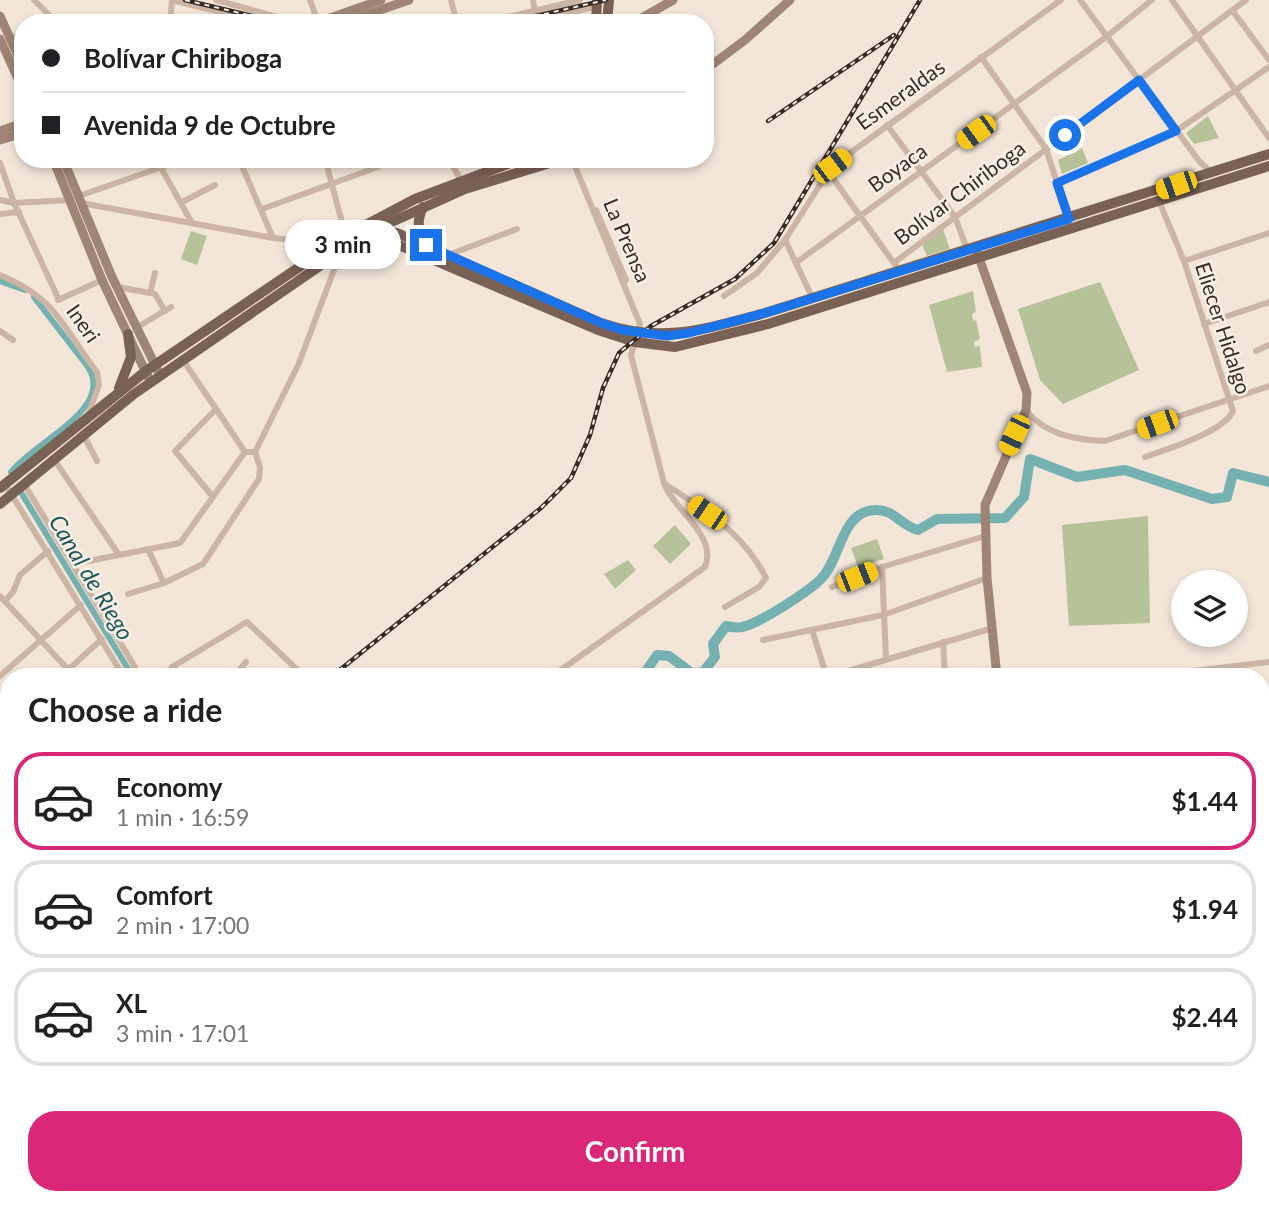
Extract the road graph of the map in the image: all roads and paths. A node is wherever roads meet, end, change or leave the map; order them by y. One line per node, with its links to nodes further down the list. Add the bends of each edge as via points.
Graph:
1 (34, 0): 21 (street)
2 (172, 0): 20 (street)
3 (216, 0): 14 (street)
4 (381, 0): 17 (street)
5 (410, 0): 25 (street)
6 (533, 0): 19 (street)
7 (580, 0): 19 (street)
8 (673, 0): 28 (street)
9 (790, 0): 35 (street)
10 (1061, 0): 33 (street, Esmeraldas)
11 (1080, 0): 31 (street)
12 (1152, 0): 31 (street, Boyaca)
13 (1246, 0): 18 (street, Bolívar Chiriboga)
14 (227, 1): 23 (street)
15 (1176, 2): 30 (street)
16 (597, 3): 27 (street)
17 (356, 4): 24 (street)
18 (1232, 10): 30 (street, Bolívar Chiriboga); 34 (street)
19 (534, 11): 26 (street)
20 (224, 13): 22 (street)
21 (47, 14)
22 (228, 14)
23 (270, 14)
24 (334, 14)
25 (369, 14)
26 (522, 14)
27 (561, 14)
28 (649, 14)
29 (0, 16): 32 (street)
30 (1198, 36): 38 (street, Bolívar Chiriboga); 39 (street)
31 (1106, 37): 38 (street); 40 (street, Boyaca)
32 (5, 39): 36 (street)
33 (981, 57): 40 (street); 41 (street, Esmeraldas)
34 (1269, 60)
35 (714, 62)
36 (14, 64)
37 (1269, 67): 39 (street)
38 (1139, 80): 42 (street); 44 (street, Bolívar Chiriboga)
39 (1237, 91): 42 (street); 43 (street)
40 (1012, 105): 44 (street); 60 (street, Boyaca)
41 (887, 125): 60 (street); 61 (street, Esmeraldas, via 832,166)
42 (1176, 131): 46 (street); 65 (street)
43 (1269, 138)
44 (1046, 149): 65 (street); 78 (street, Bolívar Chiriboga)
45 (1269, 154): 62 (main road)
46 (1199, 161): 62 (street); 66 (street)
47 (0, 163): 72 (street)
48 (58, 168): 69 (street)
49 (66, 168): 69 (street)
50 (162, 168): 69 (street); 71 (street)
51 (243, 168): 74 (street)
52 (329, 168): 64 (street)
53 (375, 168): 64 (street)
54 (453, 168): 63 (street)
55 (494, 168): 63 (main road)
56 (533, 168): 73 (main road)
57 (576, 168): 107 (street, La Prensa)
58 (577, 168): 107 (street, La Prensa)
59 (1268, 168): 62 (main road)
60 (921, 172): 77 (street, Boyaca); 78 (street)
61 (830, 174): 77 (street); 86 (street, Esmeraldas)
62 (1214, 178): 66 (main road)
63 (460, 179): 81 (main road)
64 (334, 183): 74 (street); 87 (street)
65 (1057, 183): 79 (street)
66 (1198, 183): 70 (main road); 79 (main road)
67 (215, 185): 71 (street)
68 (0, 200): 72 (street)
69 (77, 200): 72 (street); 80 (street); 96 (street); 97 (street)
70 (1159, 201): 89 (main road); 91 (street, Eliecer Hidalgo)
71 (182, 202): 80 (street)
72 (14, 203): 75 (street)
73 (423, 207): 82 (main road); 88 (main road, via 418,232)
74 (262, 209): 85 (street)
75 (19, 212): 76 (street); 101 (street)
76 (0, 214)
77 (860, 216): 92 (street, Boyaca); 93 (street)
78 (955, 217): 89 (street); 93 (street, Bolívar Chiriboga)
79 (1069, 219): 89 (main road)
80 (192, 223): 85 (street)
81 (364, 225): 82 (main road); 87 (main road)
82 (377, 229): 87 (main road); 88 (main road)
83 (517, 229): 90 (street)
84 (1269, 233): 91 (street)
85 (273, 238): 87 (street)
86 (785, 240): 92 (street); 99 (street, Esmeraldas, via 757,273)
87 (343, 244): 107 (main road, via 366,240 394,243 598,330); 111 (main road); 112 (main road); 120 (street, via 299,363)
88 (426, 245): 90 (main road)
89 (974, 252): 93 (main road); 107 (main road, via 688,345); 117 (street, via 1027,393)
90 (446, 256): 107 (main road)
91 (1184, 261): 104 (street, Eliecer Hidalgo)
92 (797, 262): 100 (street)
93 (896, 267): 100 (main road)
94 (155, 273): 98 (street)
95 (0, 275): 103 (street, Ineri, via 33,290)
96 (102, 280): 101 (street); 106 (street)
97 (118, 287): 98 (street); 106 (street)
98 (150, 293): 106 (street, via 168,309)
99 (724, 296)
100 (812, 297): 107 (main road, via 689,333)
101 (59, 300): 103 (street)
102 (1269, 302): 104 (street)
103 (50, 304): 118 (street, Ineri, via 100,379)
104 (1205, 324): 115 (street, Eliecer Hidalgo)
105 (0, 331): 108 (street)
106 (132, 331): 112 (street); 114 (main road, via 129,366)
107 (641, 336): 126 (street, via 631,355)
108 (13, 340)
109 (1269, 345): 110 (street)
110 (1256, 351)
111 (183, 360): 112 (main road); 116 (street)
112 (153, 373): 114 (main road); 119 (main road)
113 (1269, 386): 115 (street)
114 (116, 394): 118 (main road)
115 (1229, 398): 117 (street, via 1105,441 1056,433 1036,423); 122 (street, Eliecer Hidalgo, via 1233,411 1228,418 1197,437)
116 (216, 409): 121 (street); 128 (street, via 175,451)
117 (1026, 410): 130 (street, via 985,505)
118 (88, 416): 127 (main road)
119 (83, 434): 123 (main road); 124 (street)
120 (255, 452): 121 (street); 137 (street, via 260,467 255,489 203,564)
121 (245, 453): 128 (street)
122 (1145, 457)
123 (53, 458): 125 (main road); 133 (street)
124 (97, 461)
125 (23, 483): 127 (main road); 134 (street)
126 (664, 483): 142 (street, via 729,528 753,553 766,578); 161 (street, via 669,498 705,540 709,556 705,567)
127 (5, 488): 129 (main road); 132 (street)
128 (213, 496): 131 (street, via 180,542)
129 (0, 503)
130 (985, 536): 135 (street); 136 (street)
131 (148, 550): 133 (street); 137 (street)
132 (48, 551): 140 (street, via 20,575 13,592); 141 (street)
133 (119, 555): 134 (street)
134 (73, 564): 158 (street)
135 (881, 567): 138 (street); 143 (street)
136 (987, 578): 143 (street); 144 (street)
137 (164, 583): 139 (street)
138 (832, 587)
139 (128, 594)
140 (2, 598): 147 (street)
141 (80, 605): 146 (street); 147 (street)
142 (725, 607)
143 (883, 615): 145 (street); 150 (street)
144 (993, 628): 149 (street); 165 (street)
145 (812, 629): 148 (street); 162 (street)
146 (102, 639): 156 (street); 157 (street)
147 (40, 640): 154 (street); 155 (street)
148 (764, 640)
149 (943, 642): 150 (street); 164 (street)
150 (886, 659): 163 (street)
151 (246, 662): 159 (street)
152 (1269, 662): 166 (street)
153 (172, 667): 160 (street, via 247,622)
154 (9, 668)
155 (66, 668)
156 (70, 668)
157 (119, 668)
158 (136, 668)
159 (241, 668)
160 (295, 668)
161 (564, 668)
162 (825, 668)
163 (857, 668)
164 (944, 668)
165 (996, 668)
166 (1219, 668)

